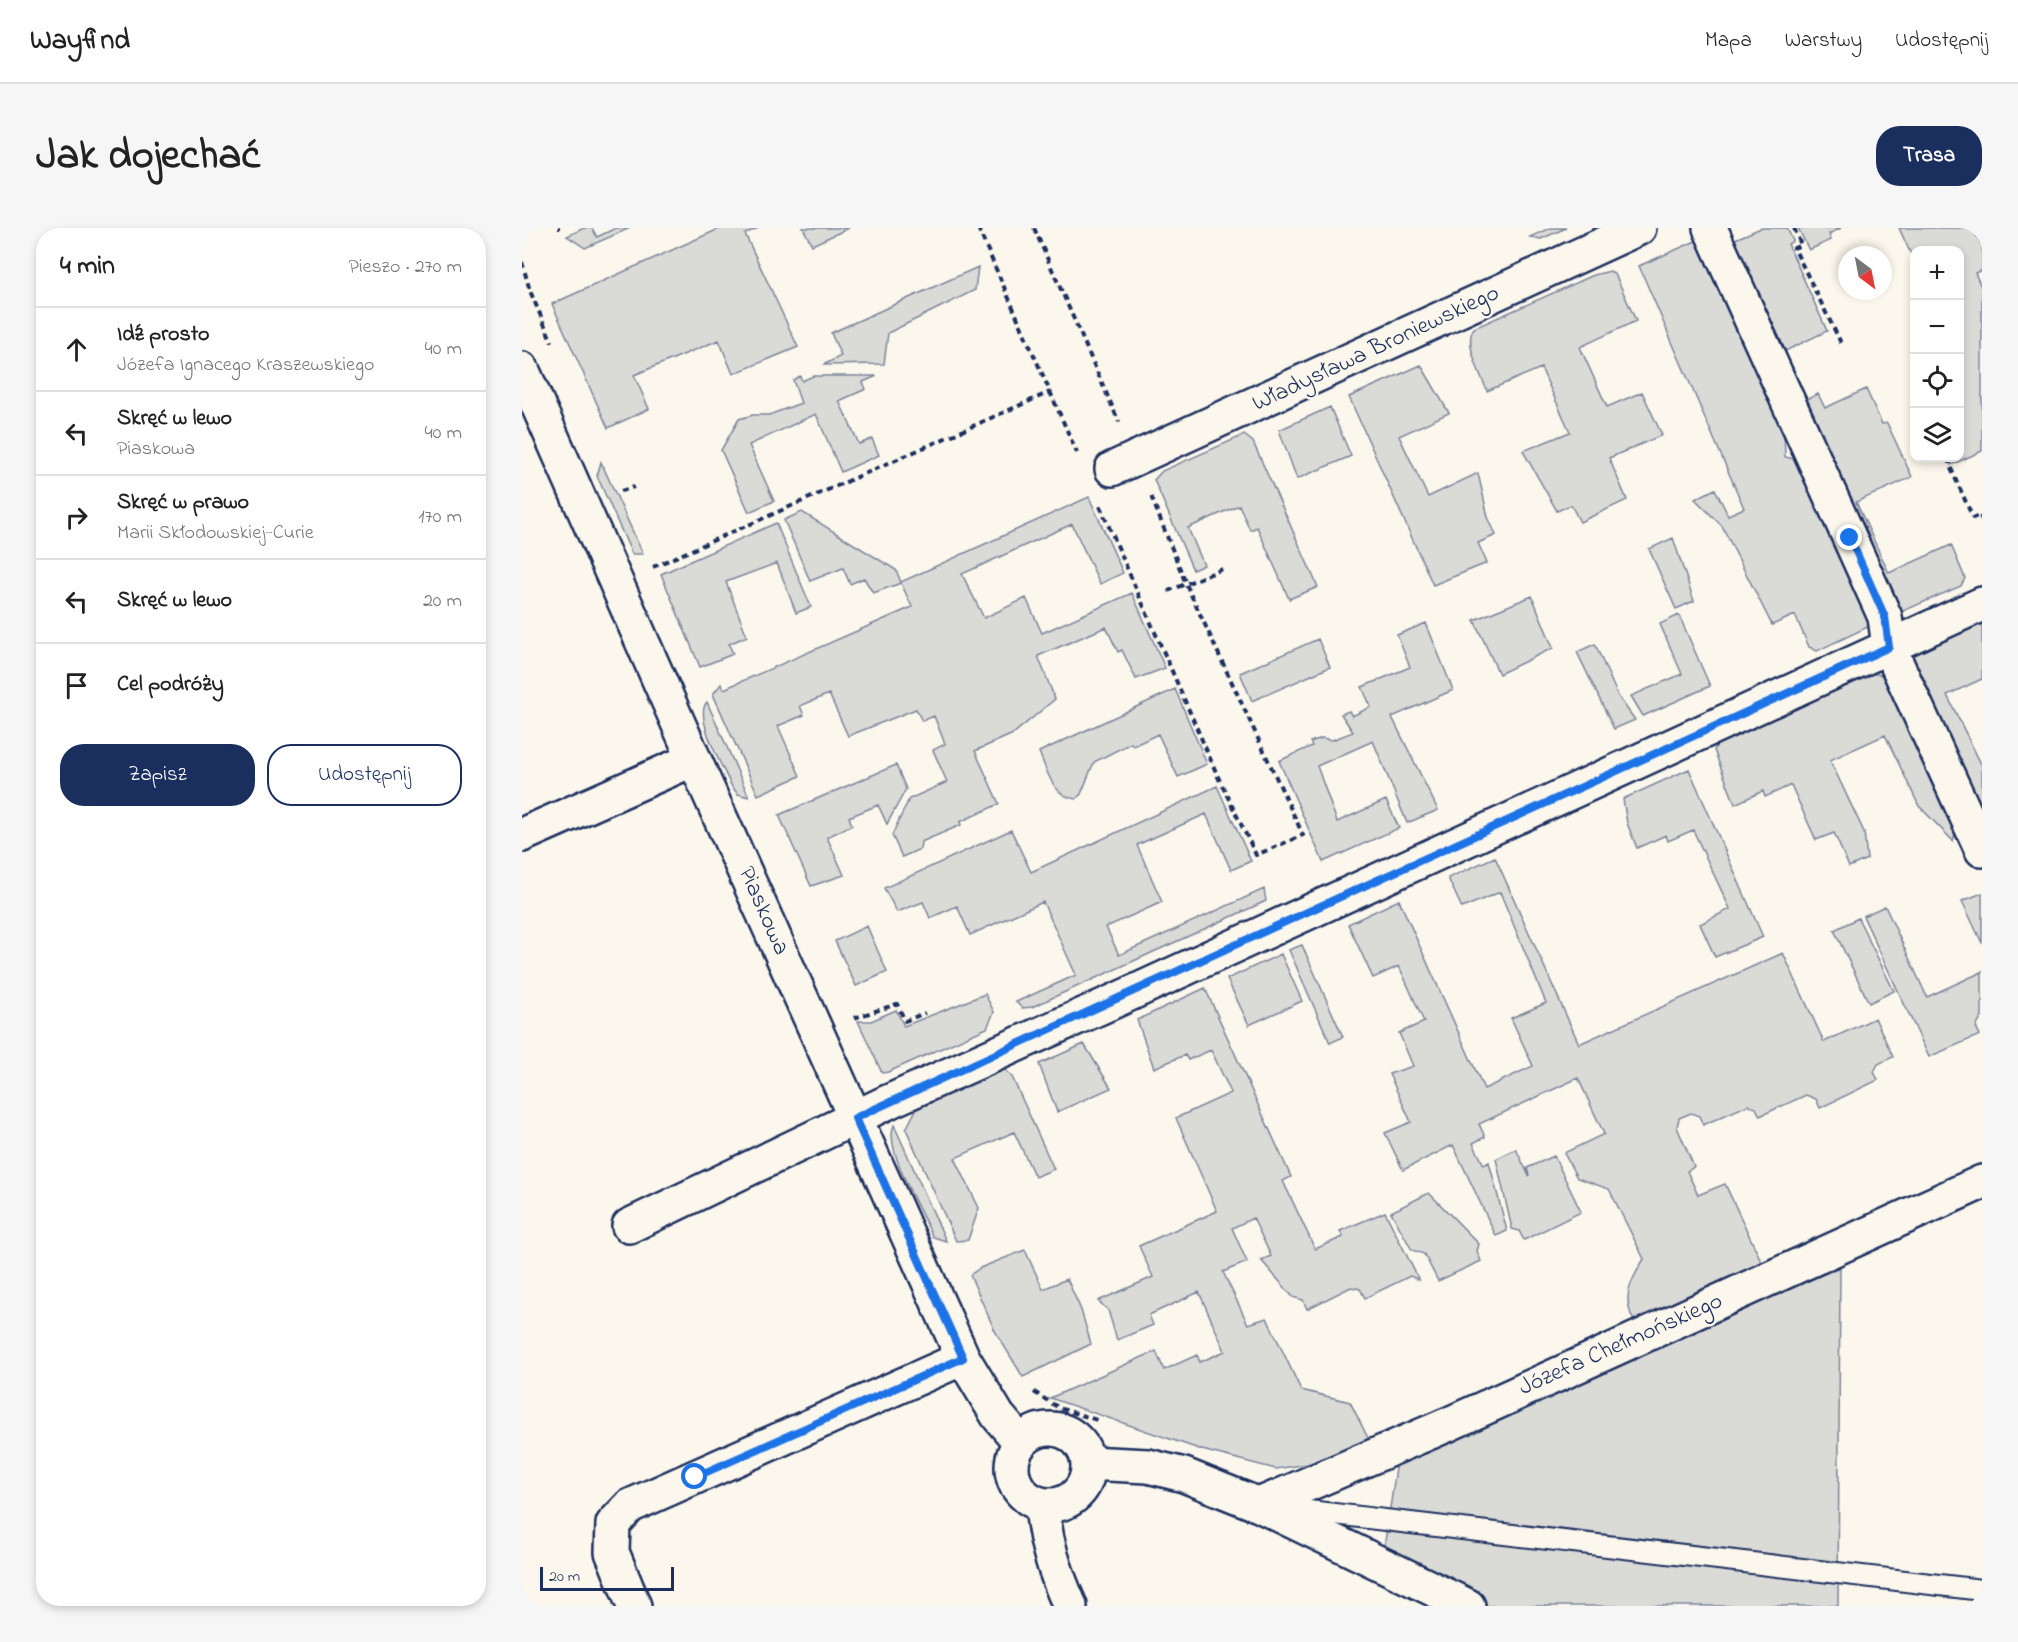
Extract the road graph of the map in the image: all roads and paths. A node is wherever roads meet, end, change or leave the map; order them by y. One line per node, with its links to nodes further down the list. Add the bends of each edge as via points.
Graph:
1 (978, 228): 10 (path)
2 (1034, 228): 11 (path, via 1119,423)
3 (1639, 228): 14 (street, Władysława Broniewskiego)
4 (1710, 228): 24 (street, via 1885,617)
5 (1794, 228): 7 (path, via 1801,245 1794,248)
6 (522, 262): 8 (path)
7 (1841, 343)
8 (554, 345)
9 (522, 369): 25 (street, Piaskowa)
10 (1050, 392): 12 (path); 19 (path)
11 (1125, 426)
12 (1077, 454)
13 (1949, 462): 18 (path, via 1973,518 1980,516)
14 (1104, 482): 21 (path, via 1215,768 1256,855 1303,835)
15 (1146, 485): 21 (path)
16 (634, 487): 17 (path)
17 (621, 491)
18 (1982, 520)
19 (653, 567)
20 (1225, 568): 21 (path)
21 (1186, 584): 22 (path)
22 (1168, 591)
23 (1982, 604): 24 (street)
24 (1889, 647): 27 (street); 30 (street)
25 (694, 759): 26 (street); 30 (street, Piaskowa)
26 (522, 835)
27 (1982, 850)
28 (925, 1012): 29 (path, via 905,1021 897,1004)
29 (853, 1018)
30 (855, 1118): 32 (street); 33 (street, Piaskowa)
31 (1982, 1182): 37 (street, Józefa Chełmońskiego, via 1438,1429)
32 (629, 1226)
33 (963, 1358): 34 (street, Piaskowa, via 998,1416); 39 (street, via 630,1506 613,1524 612,1552)
34 (1021, 1443): 35 (street, via 1042,1430 1061,1431 1077,1440); 36 (street, via 1015,1454 1014,1479 1026,1495)
35 (1088, 1463): 36 (street, via 1086,1480 1076,1496 1066,1502); 37 (street, via 1148,1466 1184,1475)
36 (1042, 1504): 40 (street, via 1052,1566)
37 (1259, 1505): 38 (lane); 41 (street)
38 (1982, 1590)
39 (631, 1605)
40 (1070, 1606)
41 (1468, 1606)

